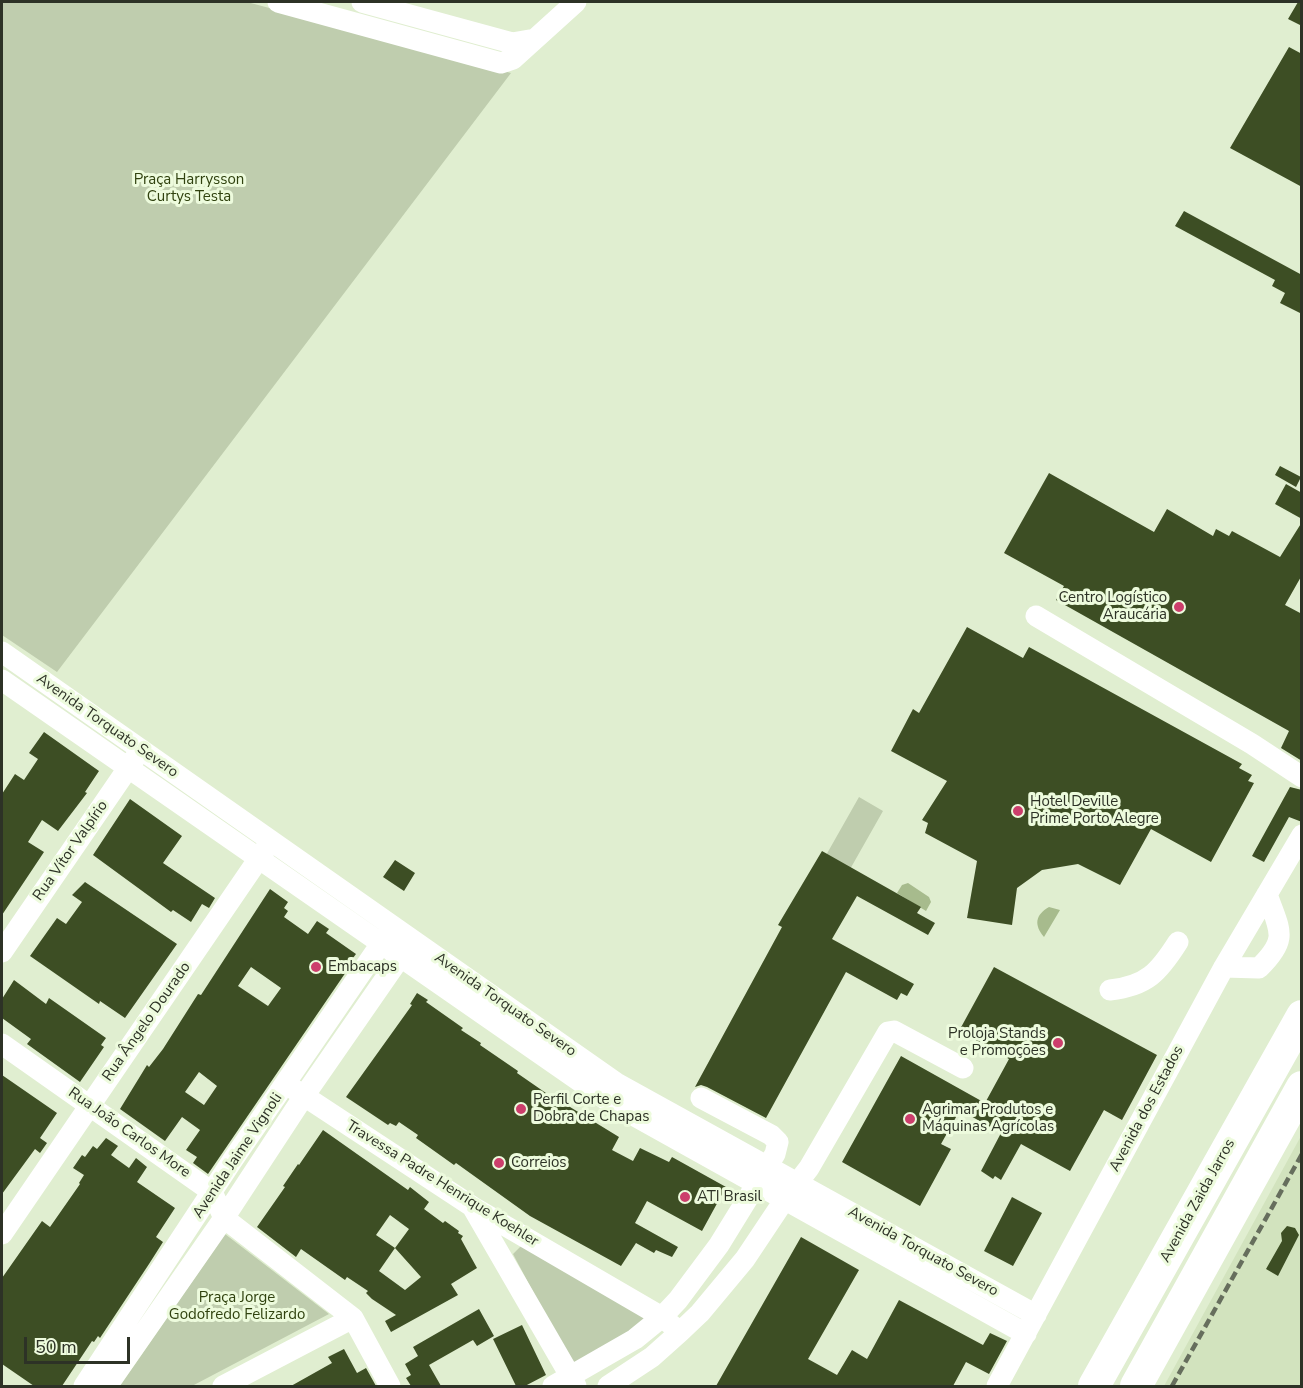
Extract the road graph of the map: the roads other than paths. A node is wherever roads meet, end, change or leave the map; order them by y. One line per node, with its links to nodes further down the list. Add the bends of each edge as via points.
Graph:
1 (278, 2): 4 (street)
2 (362, 2): 5 (street, via 512,43)
3 (576, 2): 5 (street)
4 (337, 9): 5 (street, via 501,63 513,59)
5 (535, 39)
6 (1036, 616): 11 (street)
7 (2, 652): 9 (street, Avenida Torquato Severo)
8 (2, 680): 10 (street, Avenida Torquato Severo)
9 (141, 750): 10 (street, Rua Vítor Valpírio); 13 (street, Avenida Torquato Severo)
10 (128, 768): 14 (street, Avenida Torquato Severo); 19 (street, Rua Vítor Valpírio)
11 (1302, 777)
12 (1302, 834): 15 (street, Avenida dos Estados)
13 (271, 841): 14 (street, Rua Ângelo Dourado); 16 (street, Avenida Torquato Severo)
14 (259, 859): 16 (street, Avenida Torquato Severo); 30 (street, Rua Ângelo Dourado)
15 (1267, 894): 21 (street, Avenida dos Estados); 21 (street, via 1281,934 1275,953 1260,968)
16 (387, 935): 17 (street, Avenida Torquato Severo); 20 (street, Avenida Torquato Severo); 28 (street, Avenida Jaime Vignoli)
17 (412, 939): 20 (street, Avenida Jaime Vignoli); 24 (street, Avenida Torquato Severo)
18 (1178, 942): 22 (street, via 1151,976 1138,984)
19 (2, 952)
20 (400, 957): 24 (street, Avenida Torquato Severo); 28 (street, Avenida Jaime Vignoli)
21 (1224, 967): 41 (street, Avenida dos Estados)
22 (1110, 990)
23 (1302, 1016): 50 (highway, Avenida Zaida Jarros)
24 (515, 1024): 31 (street, Avenida Torquato Severo, via 618,1083)
25 (2, 1044): 30 (street, Rua João Carlos More)
26 (963, 1068): 32 (street, via 894,1031 888,1032)
27 (1302, 1087): 51 (highway)
28 (295, 1090): 33 (street, Avenida Jaime Vignoli); 35 (street, Travessa Padre Henrique Koehler); 36 (street, Avenida Jaime Vignoli)
29 (701, 1098): 31 (street, via 778,1142)
30 (90, 1105): 33 (street, Rua João Carlos More); 37 (street, Rua Ângelo Dourado)
31 (762, 1175): 32 (street, Avenida Torquato Severo); 34 (street, Avenida Torquato Severo); 39 (street, via 719,1245)
32 (798, 1183): 34 (street); 38 (street, Avenida Torquato Severo)
33 (212, 1192): 36 (street, Rua João Carlos More); 44 (street, Avenida Jaime Vignoli)
34 (785, 1199): 38 (street, Avenida Torquato Severo); 42 (street, via 745,1259)
35 (472, 1208): 39 (street, Travessa Padre Henrique Koehler); 43 (street)
36 (224, 1218): 40 (street, Rua João Carlos More); 45 (street, Avenida Jaime Vignoli)
37 (2, 1234)
38 (907, 1255): 41 (street, Avenida Torquato Severo)
39 (662, 1317): 42 (street, Travessa Padre Henrique Koehler); 43 (street)
40 (353, 1318): 46 (street); 47 (street, Rua João Carlos More)
41 (1031, 1324): 49 (street, Avenida dos Estados)
42 (680, 1332): 48 (street, via 652,1357)
43 (567, 1383)
44 (84, 1386)
45 (107, 1386)
46 (223, 1386)
47 (390, 1386)
48 (608, 1386)
49 (997, 1386)
50 (1094, 1386)
51 (1136, 1386)

